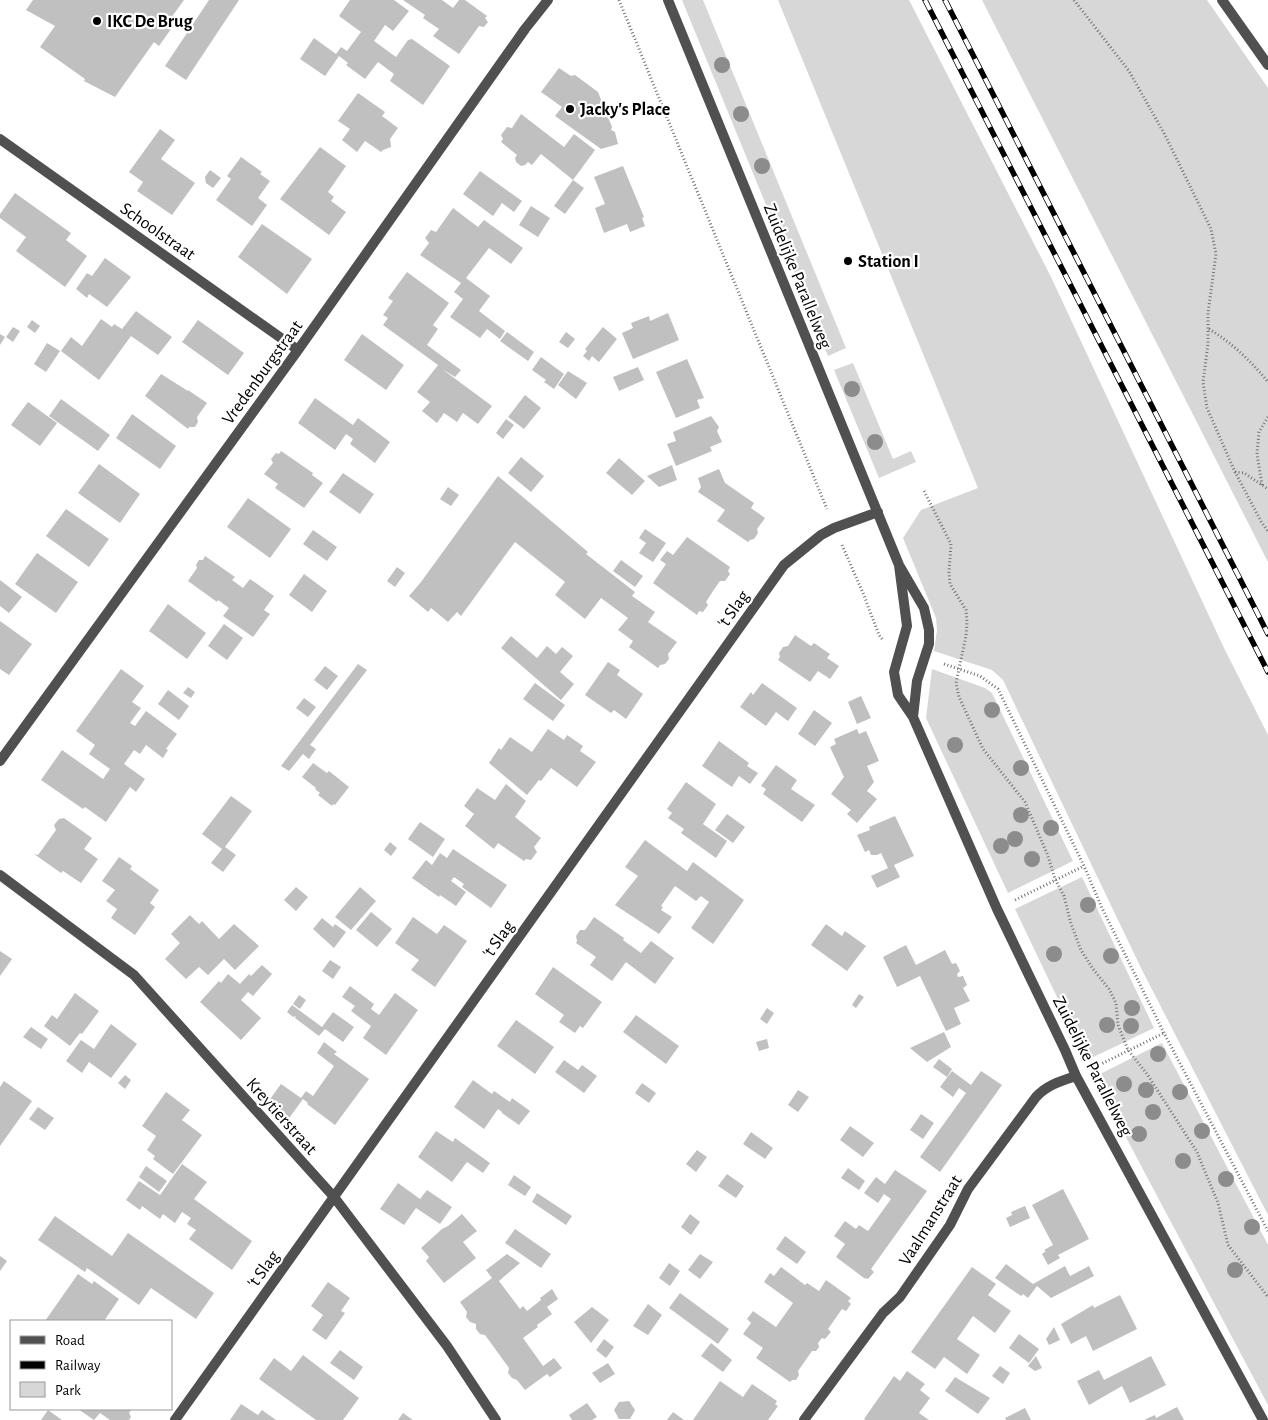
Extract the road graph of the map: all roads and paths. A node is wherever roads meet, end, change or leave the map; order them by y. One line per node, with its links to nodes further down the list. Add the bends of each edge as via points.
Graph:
1 (548, 0): 8 (street, Vredenburgstraat)
2 (668, 0): 15 (street, Zuidelijke Parallelweg)
3 (1074, 0): 7 (path, via 1129,71 1211,229 1216,254)
4 (1222, 0): 5 (street)
5 (1268, 65)
6 (0, 139): 8 (street, Schoolstraat)
7 (1208, 328): 9 (path, via 1252,362); 11 (path, via 1202,382 1207,408)
8 (298, 350): 19 (street, Vredenburgstraat)
9 (1268, 382)
10 (1268, 417): 12 (path, via 1259,432 1257,454)
11 (1235, 472): 12 (path, via 1244,473); 16 (path)
12 (1262, 485): 13 (path)
13 (1268, 489)
14 (924, 491): 22 (path, via 951,544 950,584 966,610 966,636 956,683 959,697 983,749 1025,802)
15 (878, 512): 17 (street, Zuidelijke Parallelweg); 27 (street, 't Slag, via 821,535 784,565)
16 (1268, 530)
17 (899, 565): 18 (street, Zuidelijke Parallelweg, via 907,626 894,672 898,695); 18 (street, Zuidelijke Parallelweg, via 924,608 929,630 929,644 916,689)
18 (913, 717): 23 (street, Zuidelijke Parallelweg)
19 (0, 761)
20 (1084, 866): 22 (path)
21 (0, 875): 27 (street, Kreytierstraat, via 134,975)
22 (1055, 879): 23 (path); 25 (path, via 1064,896 1081,950 1116,1003 1118,1025)
23 (997, 908): 26 (street, Zuidelijke Parallelweg)
24 (1164, 1033): 25 (path)
25 (1128, 1050): 26 (path); 28 (path, via 1197,1152 1218,1203 1228,1244)
26 (1076, 1076): 31 (street, Vaalmanstraat, via 1043,1089 1036,1097 968,1188 950,1225 900,1297 883,1312); 32 (street, Zuidelijke Parallelweg)
27 (334, 1197): 29 (street, 't Slag); 30 (street, Kreytierstraat, via 447,1346)
28 (1268, 1297)
29 (175, 1420)
30 (496, 1420)
31 (804, 1420)
32 (1263, 1420)

